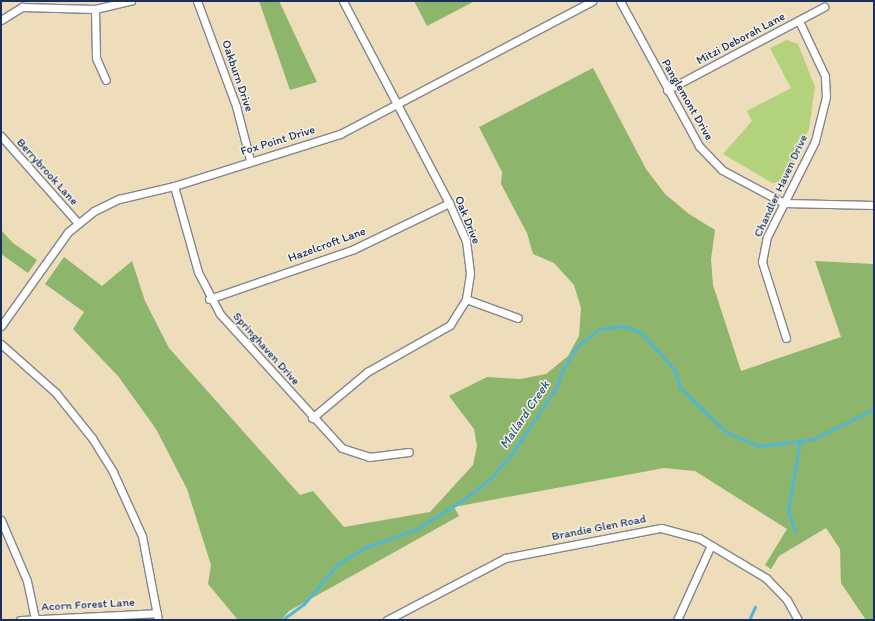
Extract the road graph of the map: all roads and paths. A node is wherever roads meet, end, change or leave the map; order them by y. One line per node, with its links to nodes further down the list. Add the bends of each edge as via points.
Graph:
1 (131, 1): 7 (street)
2 (197, 1): 14 (street, Oakburn Drive, via 236,106)
3 (343, 1): 12 (street, Oak Drive)
4 (592, 1): 12 (street, Fox Point Drive)
5 (620, 1): 11 (street, Panglemont Drive)
6 (824, 7): 9 (street, Mitzi Deborah Lane)
7 (95, 10): 8 (street, via 22,8); 10 (street, via 96,58)
8 (1, 20)
9 (799, 21): 11 (street, Mitzi Deborah Lane); 17 (street, Chandler Haven Drive, via 825,76 826,97 815,141)
10 (106, 80)
11 (668, 90): 17 (street, Panglemont Drive, via 698,146 722,170)
12 (397, 105): 14 (street, Fox Point Drive, via 340,134); 16 (street, Oak Drive)
13 (1, 136): 19 (street, Berrybrook Lane)
14 (250, 160): 15 (street, Fox Point Drive)
15 (174, 186): 19 (street, Fox Point Drive, via 119,199); 20 (street, Springhaven Drive)
16 (449, 203): 20 (street, Hazelcroft Lane, via 354,249); 21 (street, Oak Drive, via 470,257)
17 (784, 203): 18 (street, Panglemont Drive); 24 (street, Chandler Haven Drive, via 767,237 762,262)
18 (874, 205)
19 (77, 222): 23 (street, Fox Point Drive)
20 (209, 299): 26 (street, Springhaven Drive)
21 (466, 299): 22 (street); 26 (street, Oak Drive, via 450,325 367,372)
22 (518, 318)
23 (1, 326)
24 (786, 338)
25 (1, 344): 30 (street, via 56,393 92,438 113,472 142,536)
26 (312, 418): 27 (street, Springhaven Drive, via 330,438 352,453 385,458)
27 (409, 452)
28 (1, 520): 31 (street, via 27,580)
29 (711, 545): 33 (street, Brandie Glen Road, via 684,532 661,528 515,555); 34 (street); 35 (street, Brandie Glen Road, via 776,587)
30 (158, 617): 31 (street, Acorn Forest Lane)
31 (35, 619): 32 (street, Acorn Forest Lane)
32 (20, 620)
33 (387, 620)
34 (677, 620)
35 (798, 620)

